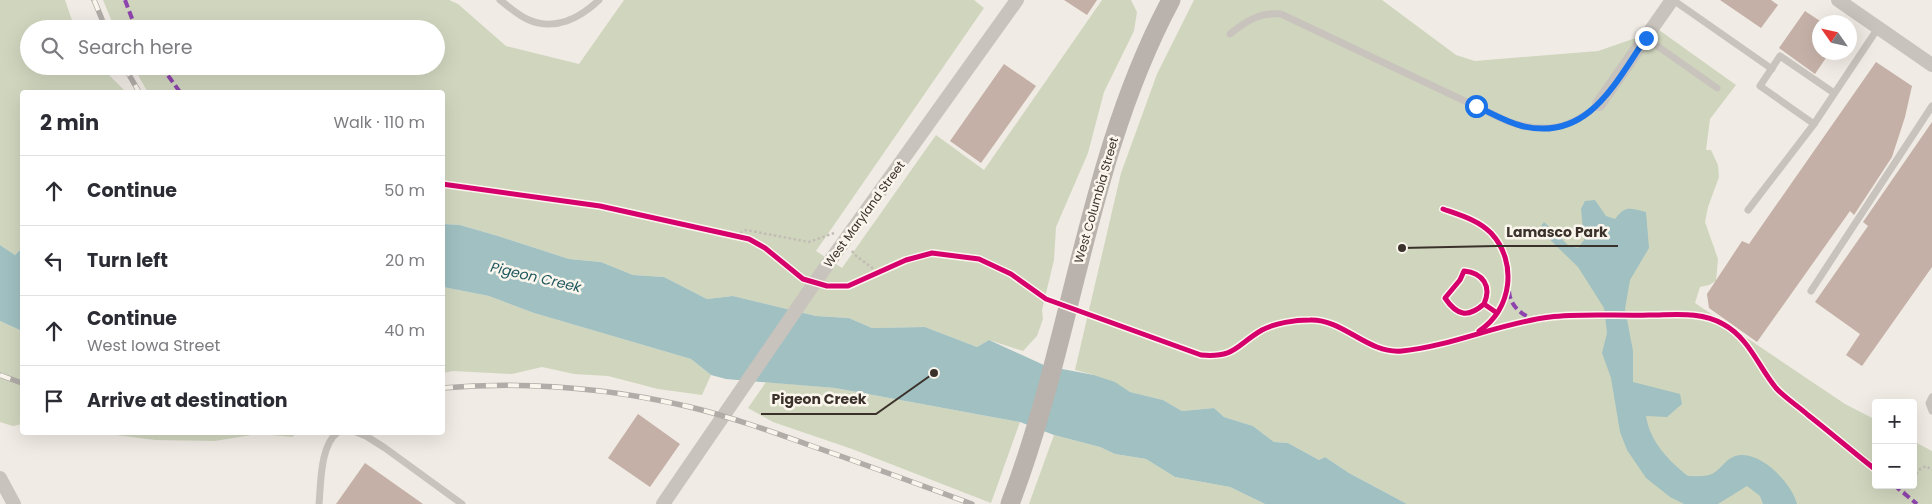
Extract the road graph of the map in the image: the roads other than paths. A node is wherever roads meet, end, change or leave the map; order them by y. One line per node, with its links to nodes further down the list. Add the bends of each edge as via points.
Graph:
1 (500, 0): 2 (lane, via 527,20 554,24 574,19)
2 (599, 0)
3 (1171, 0): 28 (main road, West Columbia Street, via 1121,113 1080,254 1043,406)
4 (1673, 0): 9 (street); 11 (lane)
5 (1838, 0): 7 (street)
6 (1013, 1): 27 (street, West Maryland Street)
7 (1878, 28): 10 (street); 13 (lane)
8 (1230, 34): 14 (lane, via 1259,15 1281,14 1522,126 1565,126)
9 (1646, 38): 12 (lane); 14 (street)
10 (1932, 65)
11 (1772, 69): 13 (lane, via 1780,56); 16 (lane, via 1760,86)
12 (1717, 88)
13 (1834, 93): 16 (lane)
14 (1598, 104)
15 (1932, 106): 18 (lane)
16 (1814, 124): 17 (lane)
17 (1748, 210)
18 (1811, 291)
19 (1932, 397): 20 (lane, via 1928,403)
20 (1932, 411)
21 (334, 435): 25 (lane, via 327,445)
22 (364, 435): 26 (lane)
23 (0, 478): 24 (street)
24 (14, 504)
25 (319, 504)
26 (462, 504)
27 (663, 504)
28 (1010, 504)

